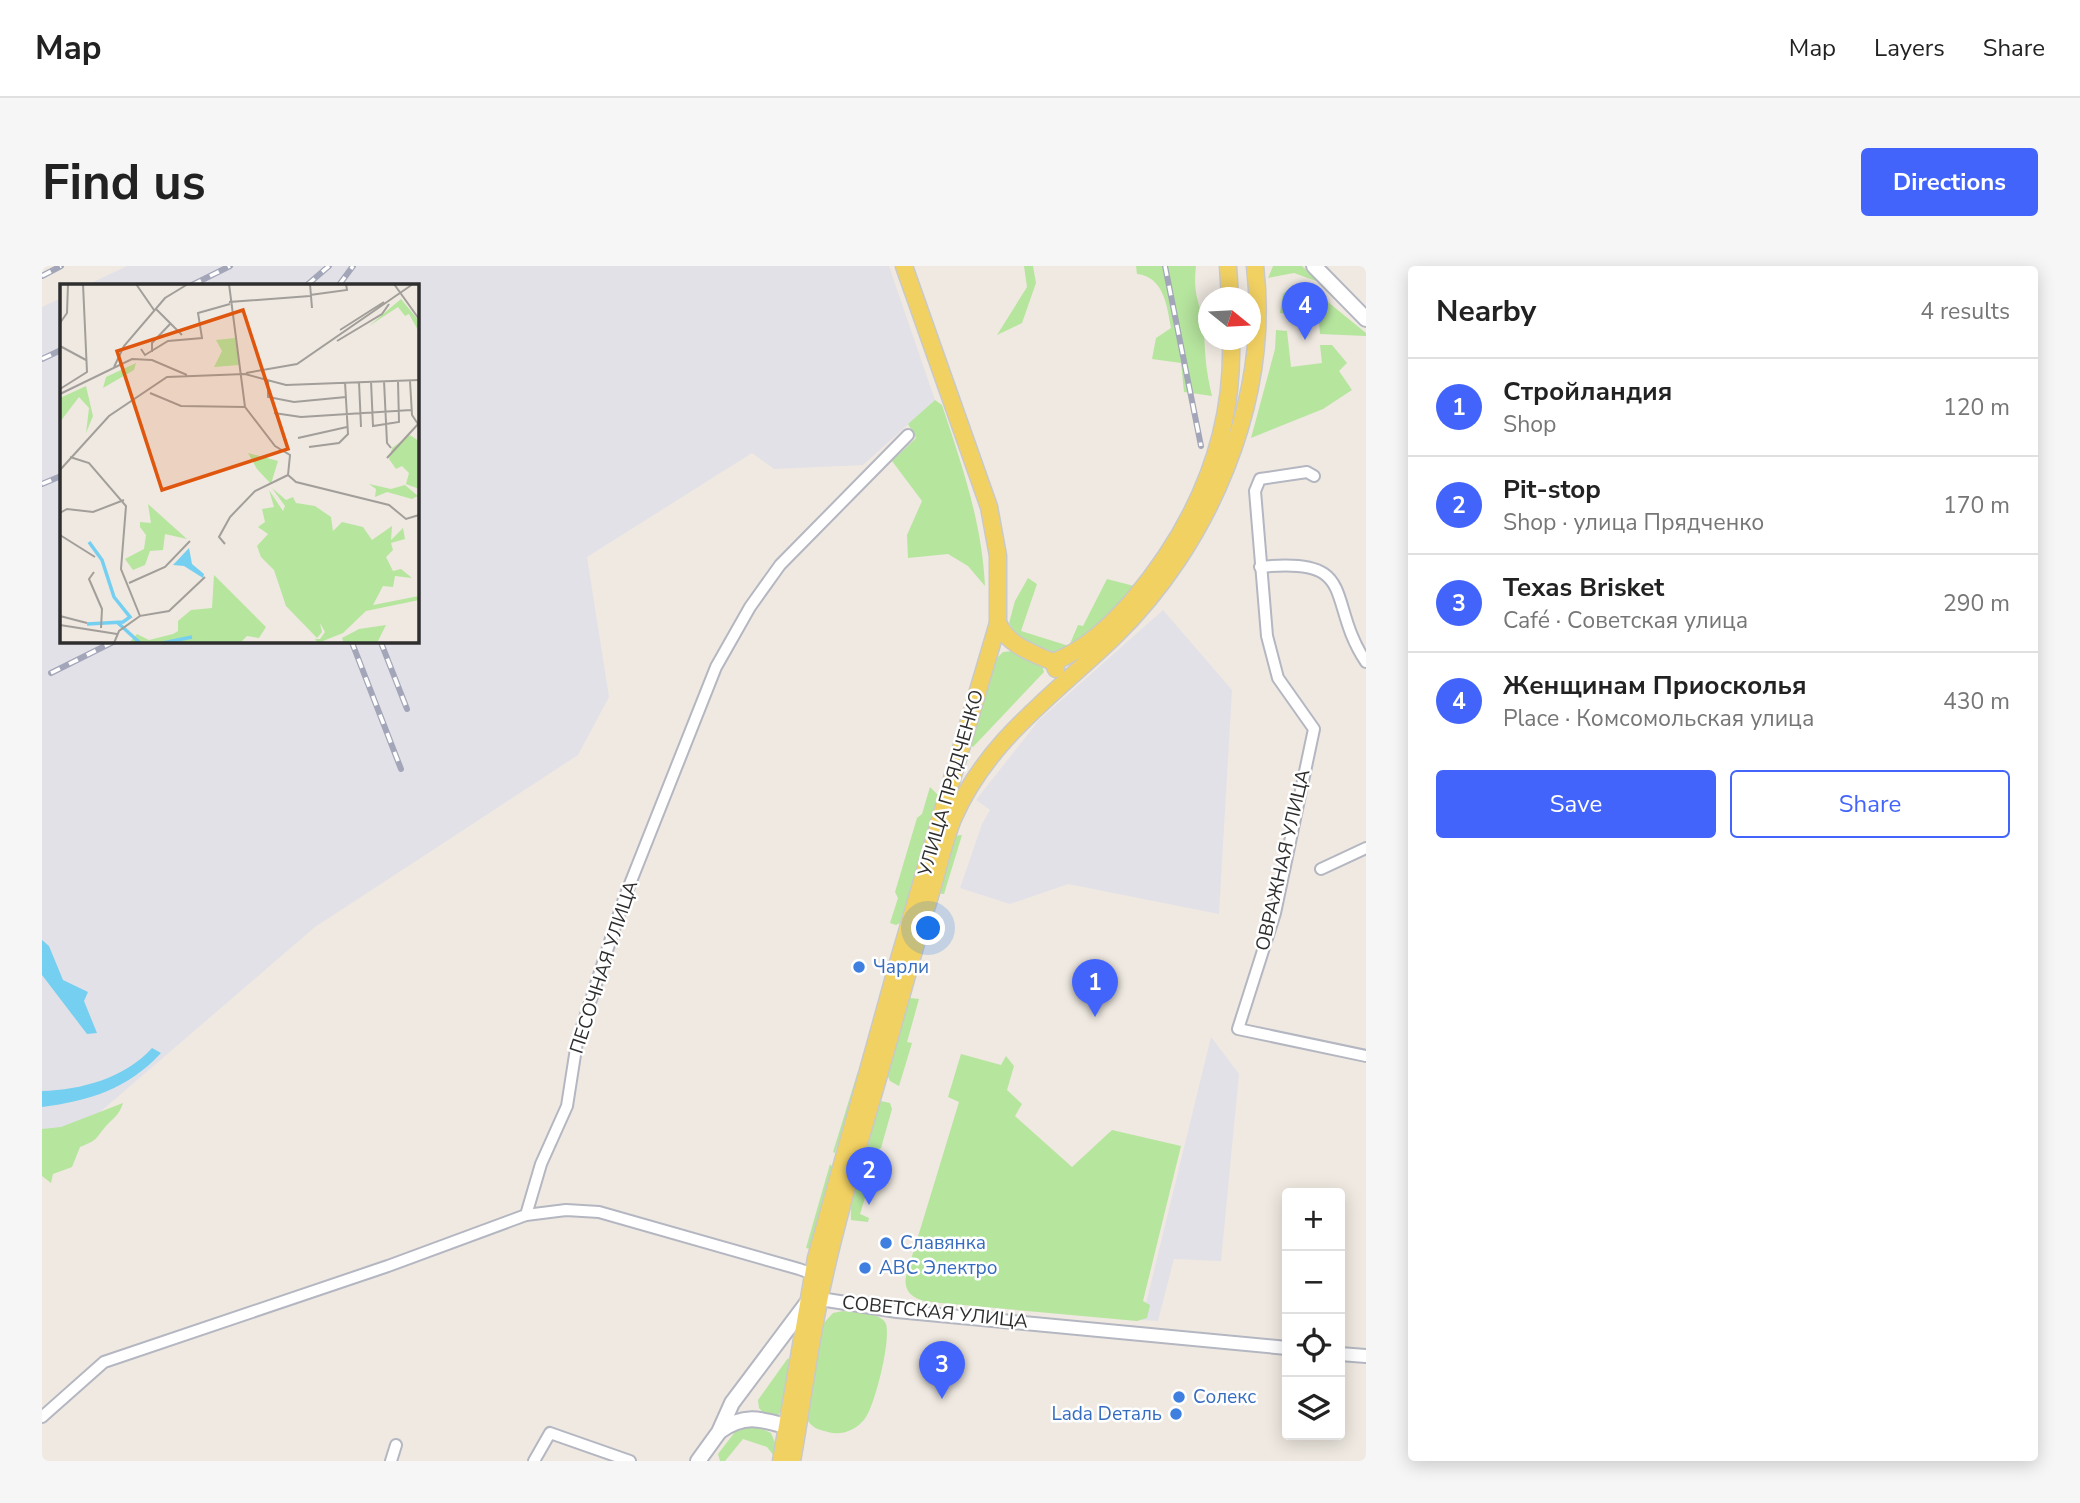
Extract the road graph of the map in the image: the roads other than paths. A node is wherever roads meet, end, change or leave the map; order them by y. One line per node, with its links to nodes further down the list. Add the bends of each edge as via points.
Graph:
1 (904, 266): 13 (main road, УЛИЦА ПРЯДЧЕНКО, via 989,507 999,556)
2 (1228, 266): 7 (main road)
3 (1255, 266): 6 (main road, УЛИЦА ПРЯДЧЕНКО)
4 (1262, 266): 6 (main road)
5 (1314, 266): 8 (main road)
6 (1257, 284): 18 (main road, УЛИЦА ПРЯДЧЕНКО, via 1255,339 1244,408 1212,503 1157,592 1113,638)
7 (1229, 287)
8 (1366, 319)
9 (1231, 350): 16 (main road, via 1232,379 1222,431 1186,527 1157,572 1120,615 1082,649)
10 (908, 435): 25 (street, ПЕСОЧНАЯ УЛИЦА, via 780,565 716,667 624,899 577,1042 567,1107 541,1164)
11 (1314, 476): 12 (street, via 1307,472 1261,479 1255,491)
12 (1260, 568): 17 (street, via 1290,564 1321,569 1336,585 1349,632); 24 (street, ОВРАЖНАЯ УЛИЦА, via 1267,636 1278,678 1314,729 1275,913 1238,1030)
13 (998, 624): 14 (main road); 15 (main road, УЛИЦА ПРЯДЧЕНКО)
14 (1014, 645): 15 (main road, via 1001,645); 16 (main road)
15 (989, 652): 19 (main road, УЛИЦА ПРЯДЧЕНКО)
16 (1053, 662): 18 (main road)
17 (1366, 662)
18 (1057, 685): 20 (main road, УЛИЦА ПРЯДЧЕНКО)
19 (963, 742): 20 (main road, via 967,752 976,756); 23 (main road, УЛИЦА ПРЯДЧЕНКО)
20 (993, 752): 23 (main road, УЛИЦА ПРЯДЧЕНКО, via 952,821)
21 (1366, 848): 22 (street)
22 (1321, 869)
23 (910, 940): 26 (main road, УЛИЦА ПРЯДЧЕНКО); 27 (main road, УЛИЦА ПРЯДЧЕНКО)
24 (1366, 1056)
25 (526, 1215): 26 (street, via 599,1212); 31 (street, via 104,1362)
26 (813, 1274): 27 (main road, УЛИЦА ПРЯДЧЕНКО)
27 (813, 1301): 28 (street, СОВЕТСКАЯ УЛИЦА); 32 (main road); 33 (main road, УЛИЦА ПРЯДЧЕНКО, via 732,1403)
28 (1282, 1348)
29 (1345, 1354): 30 (street)
30 (1366, 1356)
31 (42, 1417)
32 (792, 1428): 33 (main road, via 750,1418); 39 (main road); 40 (main road)
33 (719, 1432): 38 (main road, УЛИЦА ПРЯДЧЕНКО)
34 (396, 1445): 35 (street)
35 (391, 1461)
36 (534, 1461): 37 (street, via 550,1433)
37 (630, 1461)
38 (698, 1461)
39 (781, 1461)
40 (793, 1461)

